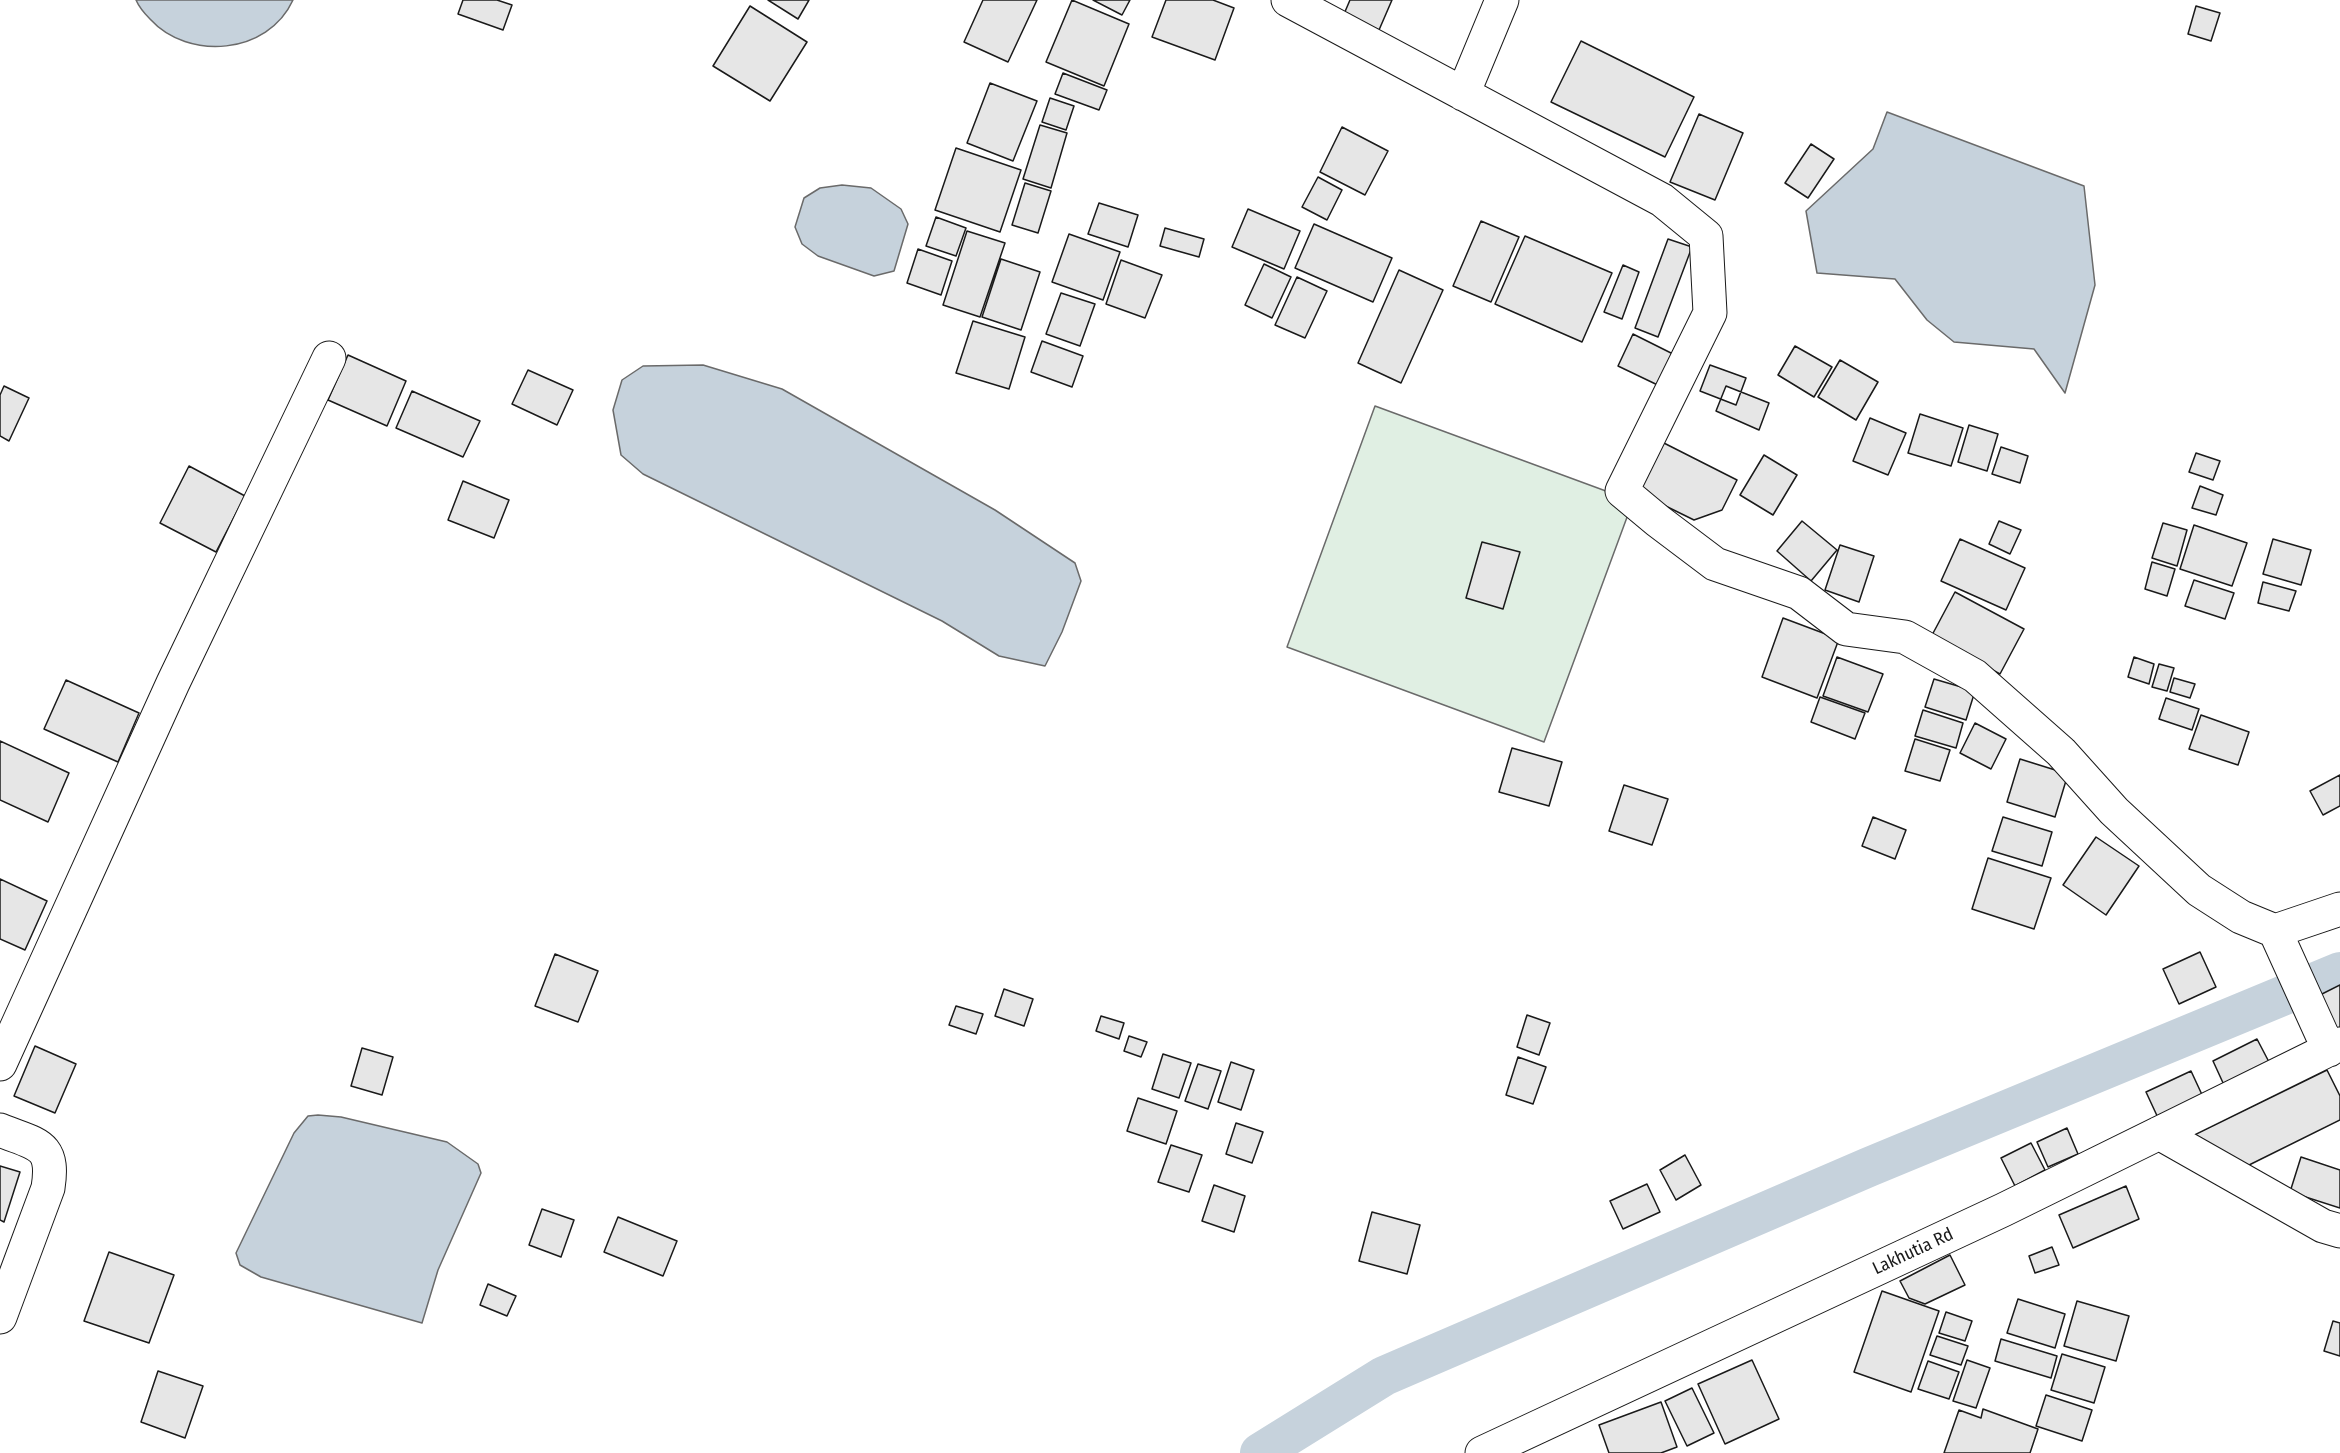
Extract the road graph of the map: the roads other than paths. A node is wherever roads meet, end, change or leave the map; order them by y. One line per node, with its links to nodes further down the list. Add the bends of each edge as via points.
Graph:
1 (1288, 0): 3 (street)
2 (1502, 0): 3 (street)
3 (1463, 94): 6 (street, via 1662,200 1706,236 1710,313 1622,491 1715,564 1799,593 1846,629 1905,637 1975,676 2061,752 2114,811 2199,890)
4 (329, 358): 8 (street, via 173,683)
5 (2340, 909): 6 (street)
6 (2279, 939): 7 (street)
7 (2335, 1047): 10 (street, Lakhutia Rd)
8 (0, 1064)
9 (0, 1130): 12 (street, via 39,1146 49,1157 51,1173)
10 (2159, 1133): 11 (street, via 2323,1226); 13 (street, Lakhutia Rd)
11 (2340, 1231)
12 (0, 1317)
13 (1482, 1453)

